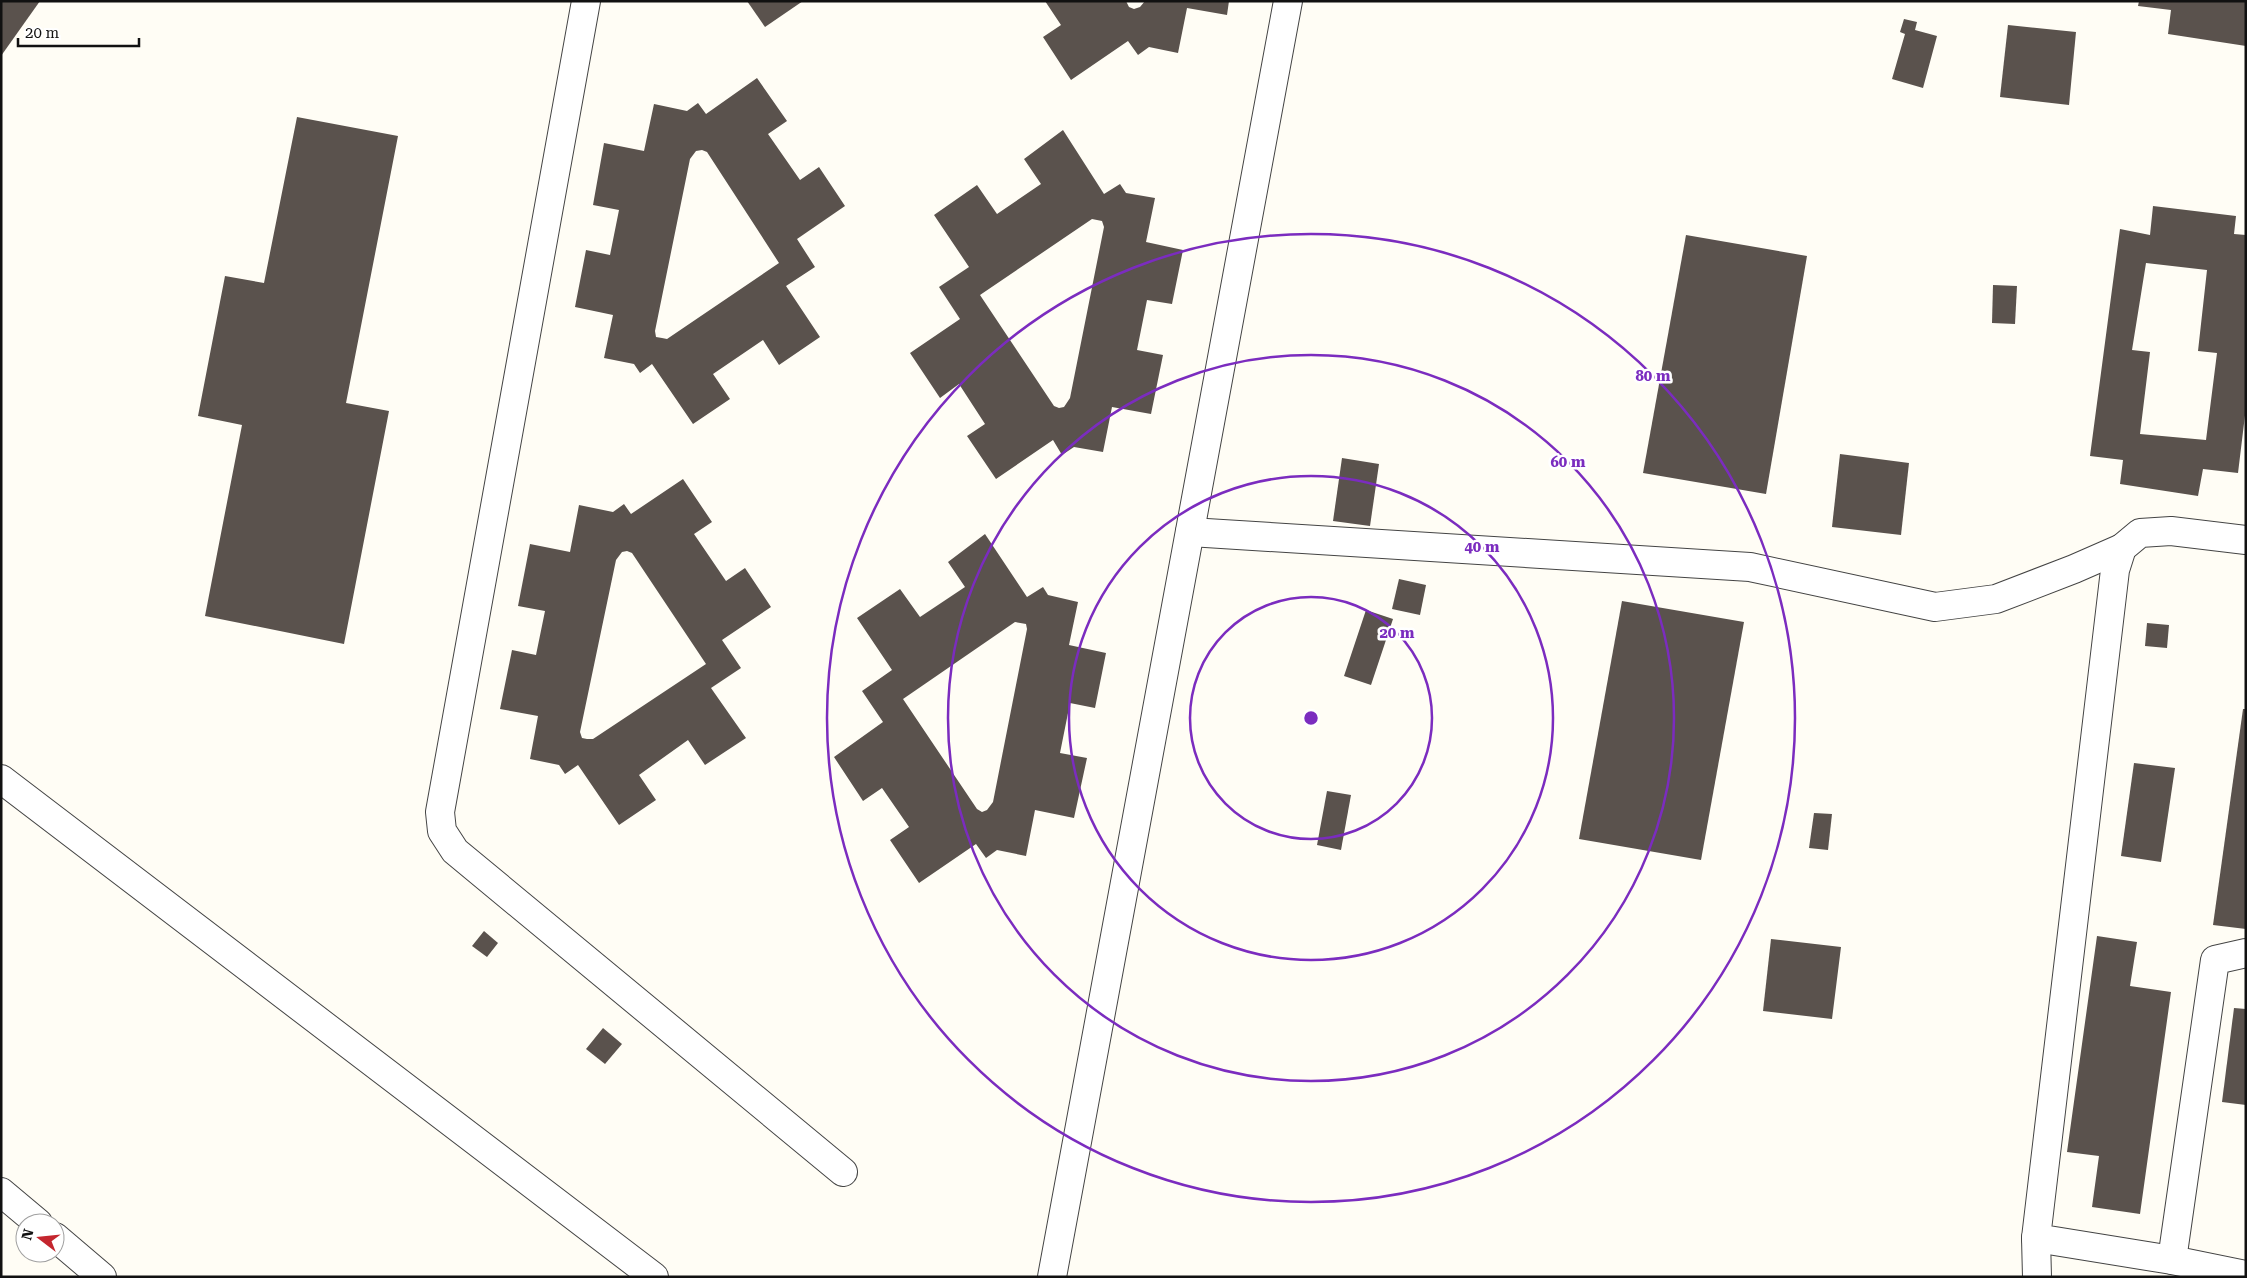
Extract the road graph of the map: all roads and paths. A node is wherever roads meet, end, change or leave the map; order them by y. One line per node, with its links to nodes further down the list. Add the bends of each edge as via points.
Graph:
1 (586, 1): 8 (street, via 440,812 442,831 456,851)
2 (1288, 1): 3 (street)
3 (1190, 532): 5 (street, via 1750,567 1934,607 1996,598); 17 (street)
4 (2246, 540): 5 (street, via 2171,531 2140,534)
5 (2122, 548): 11 (street, via 2115,570)
6 (1, 779): 16 (street)
7 (2246, 953): 13 (street, via 2215,960)
8 (844, 1172)
9 (1, 1192): 10 (street)
10 (26, 1213)
11 (2036, 1238): 13 (street); 18 (street)
12 (65, 1246): 15 (street)
13 (2172, 1260): 14 (street)
14 (2246, 1275)
15 (102, 1277)
16 (654, 1277)
17 (1052, 1277)
18 (2037, 1277)

